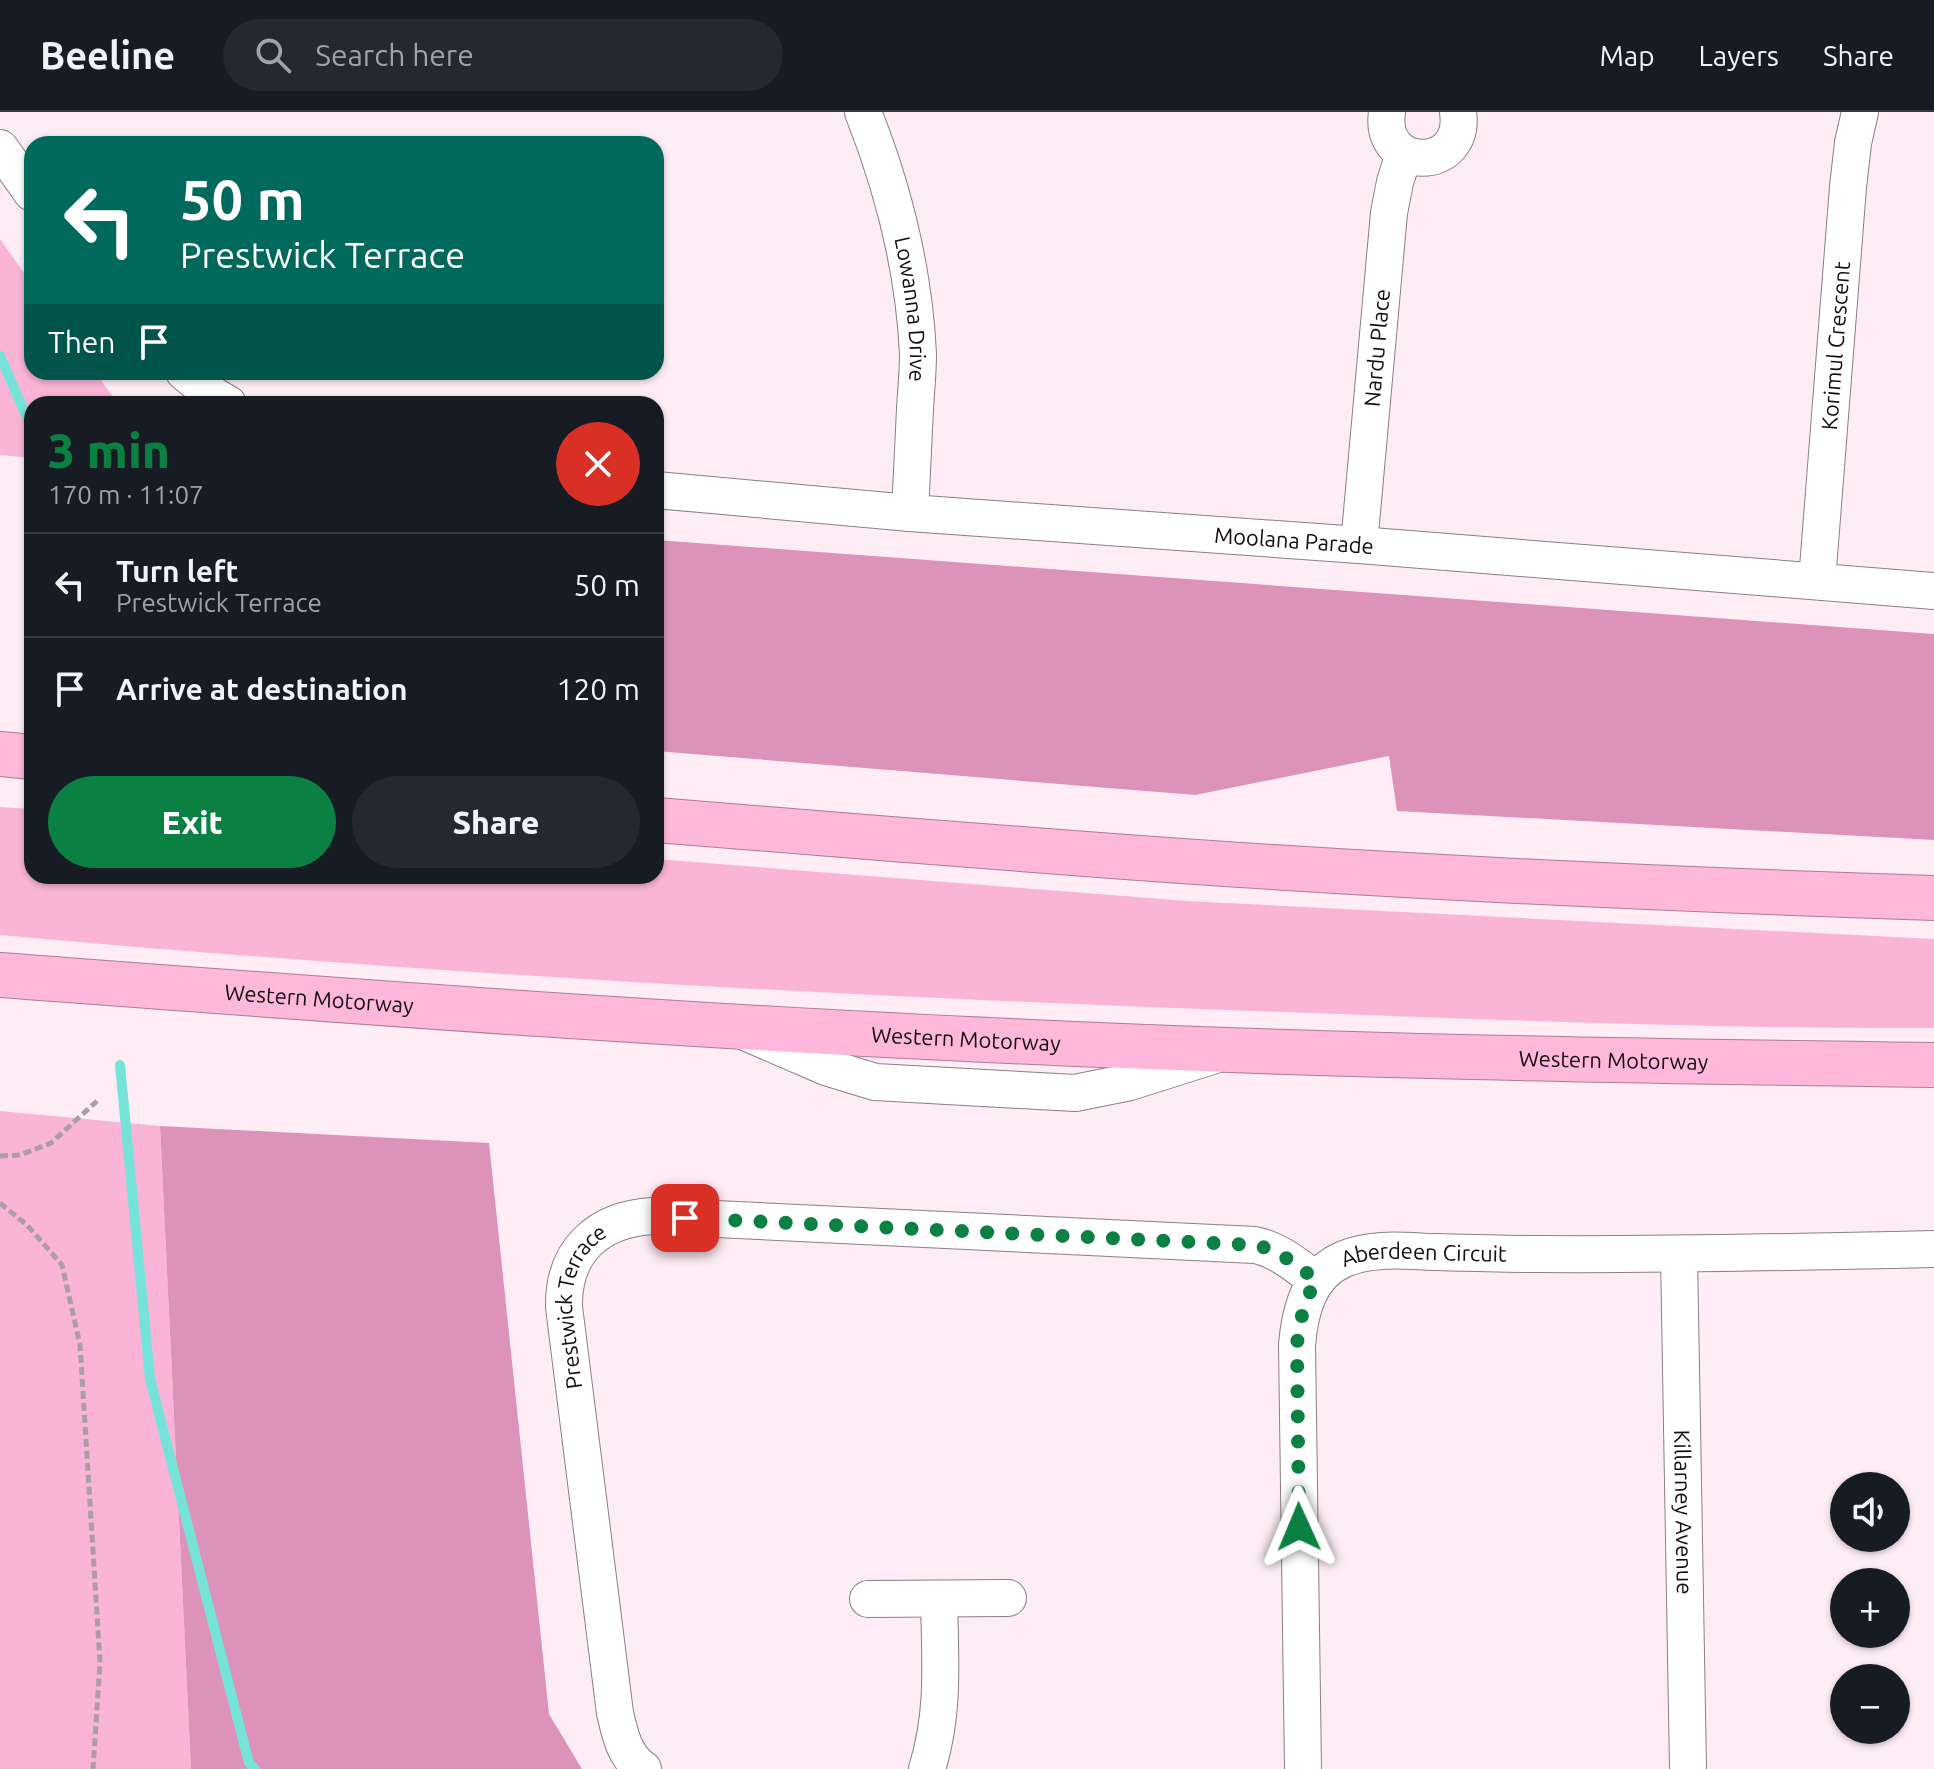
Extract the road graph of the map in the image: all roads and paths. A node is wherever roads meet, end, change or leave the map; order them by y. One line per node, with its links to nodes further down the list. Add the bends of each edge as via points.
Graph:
1 (863, 112): 11 (street, Lowanna Drive, via 896,209 912,294 918,358)
2 (1387, 112): 6 (street, via 1389,136)
3 (1458, 112): 6 (street, via 1457,135 1440,154)
4 (1860, 112): 13 (street, Korimul Crescent, via 1848,187)
5 (0, 148): 7 (street)
6 (1404, 154): 12 (street, Nardu Place, via 1389,213)
7 (24, 182)
8 (194, 380): 9 (street)
9 (214, 396)
10 (664, 491): 11 (street, Moolana Parade)
11 (910, 513): 12 (street, Moolana Parade)
12 (1359, 545): 13 (street, Moolana Parade)
13 (1817, 581): 14 (street, Moolana Parade)
14 (1934, 591)
15 (0, 754): 16 (highway)
16 (24, 756)
17 (664, 821): 18 (highway, via 1340,870)
18 (1934, 898)
19 (0, 975): 20 (highway, Western Motorway, via 732,1027 1228,1050)
20 (1934, 1065)
21 (97, 1101): 22 (path, via 51,1143)
22 (0, 1156)
23 (0, 1203): 30 (path, via 62,1265 80,1345 100,1662)
24 (1934, 1249): 25 (street, Aberdeen Circuit)
25 (1679, 1254): 26 (street, Aberdeen Circuit, via 1372,1251 1343,1260); 34 (street, Killarney Avenue)
26 (1316, 1280): 31 (street, Prestwick Terrace, via 1293,1262 1255,1245 653,1216 620,1221 594,1235 569,1271 564,1307 615,1713 623,1743); 33 (street, Aberdeen Circuit, via 1297,1345)
27 (1008, 1598): 29 (street)
28 (868, 1599): 29 (street)
29 (939, 1599): 32 (street, via 939,1716)
30 (93, 1769)
31 (643, 1769)
32 (927, 1769)
33 (1303, 1769)
34 (1688, 1769)

